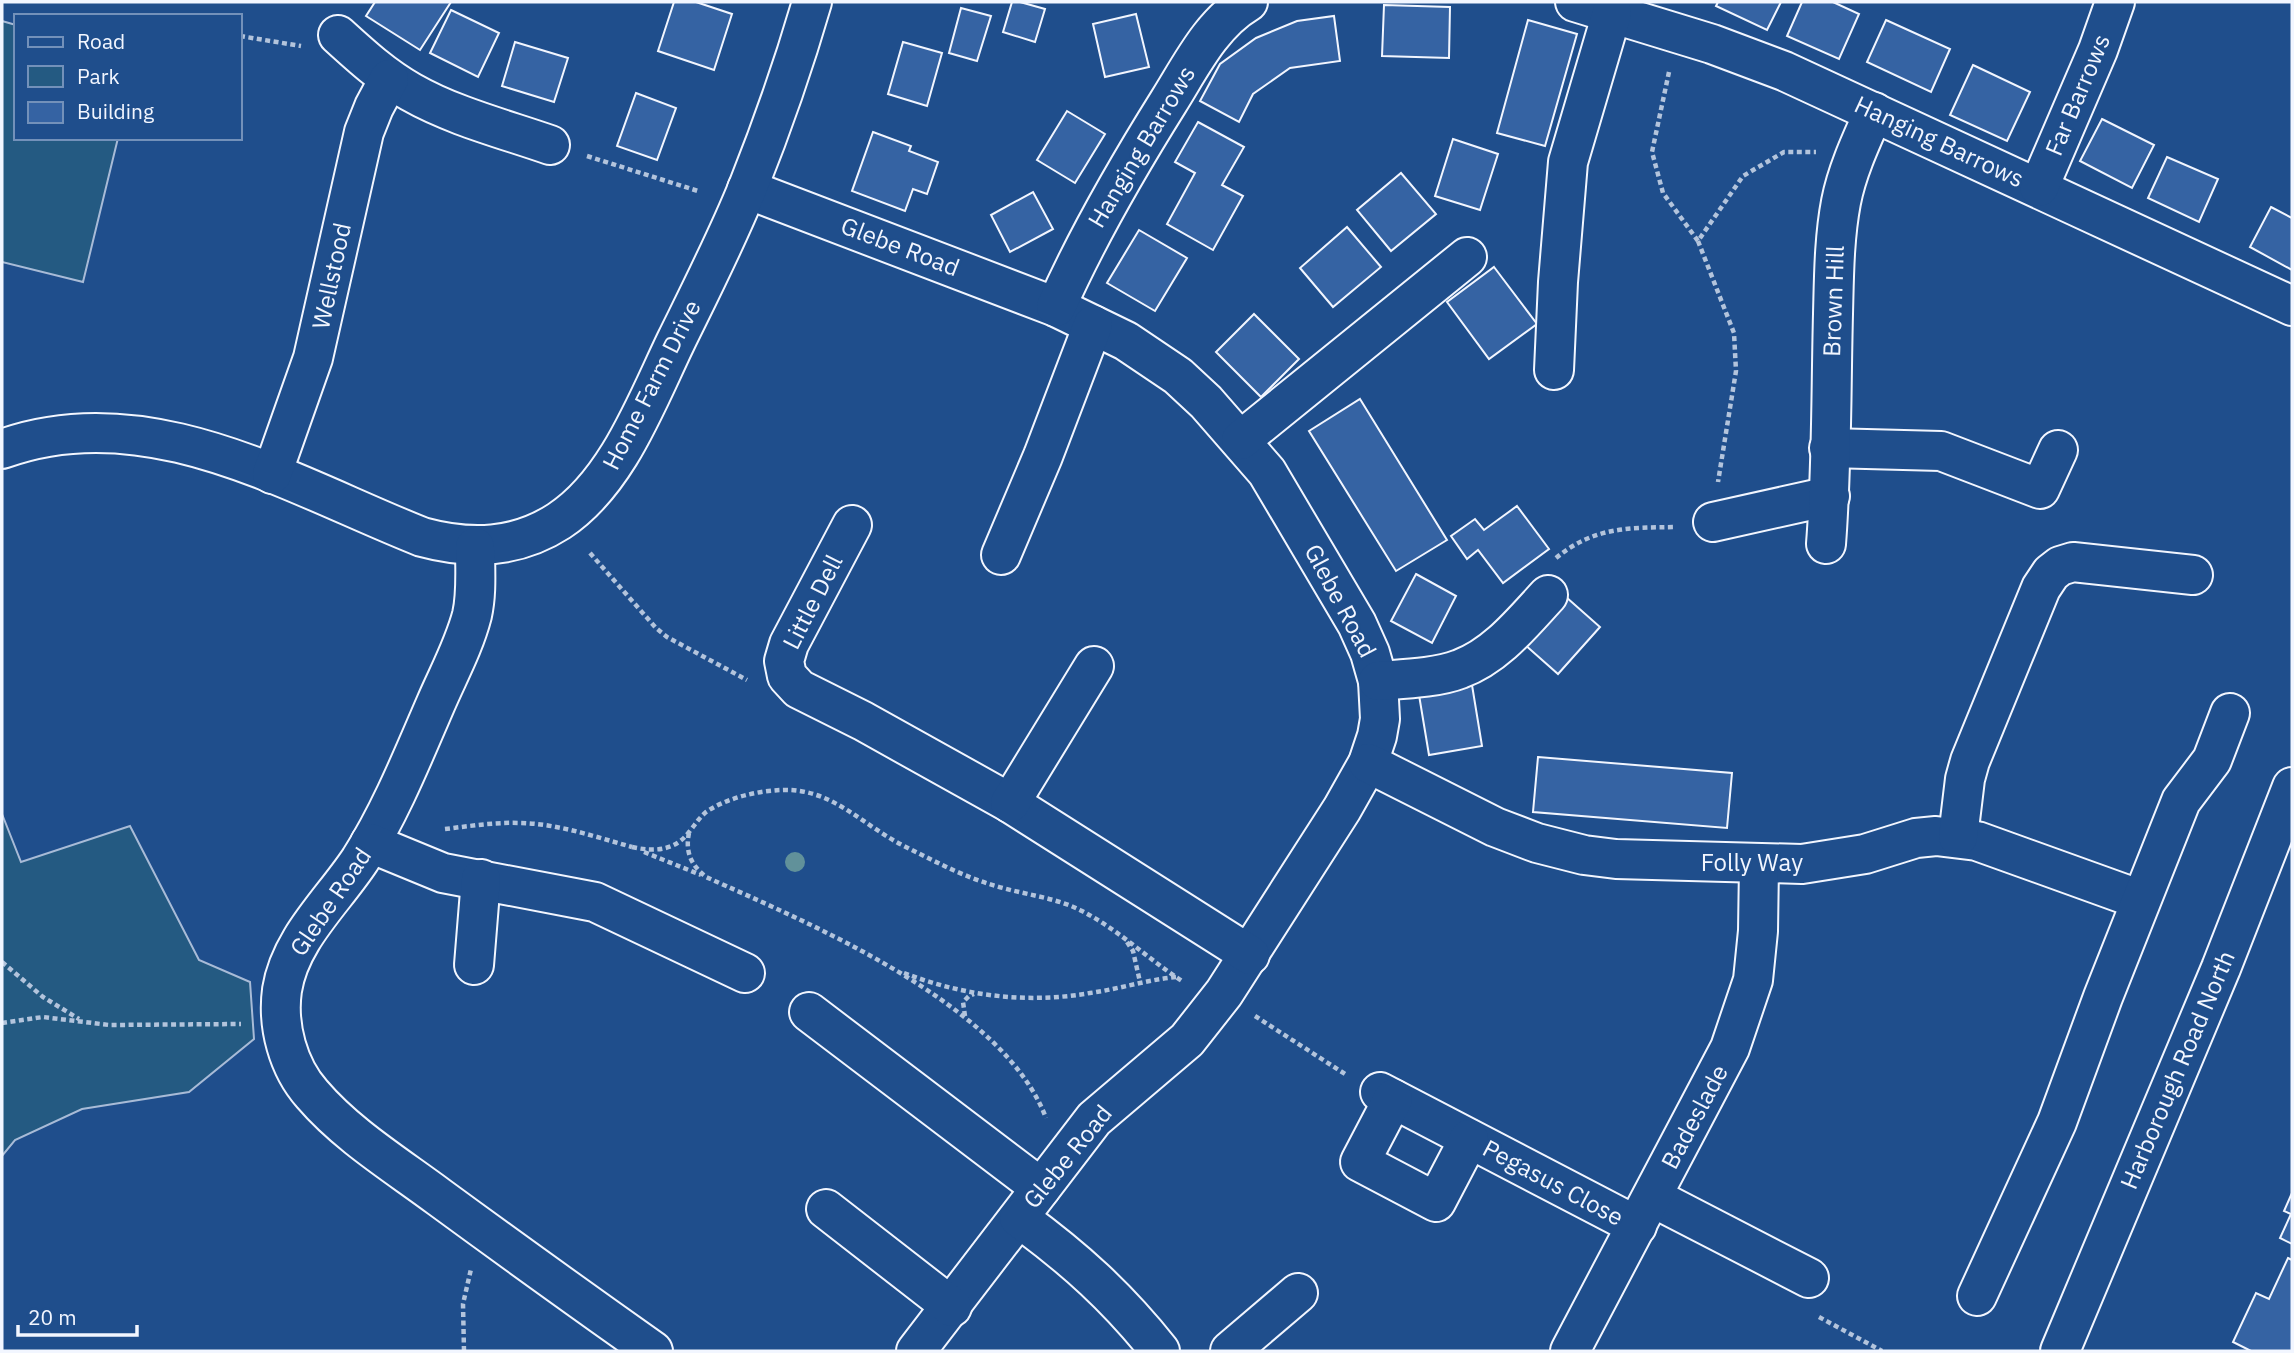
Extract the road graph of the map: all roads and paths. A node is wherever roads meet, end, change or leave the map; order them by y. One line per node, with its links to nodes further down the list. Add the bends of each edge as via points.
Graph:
1 (812, 2): 14 (main road, Home Farm Drive)
2 (1575, 2): 5 (main road, Hanging Barrows)
3 (2115, 2): 13 (main road, Far Barrows)
4 (1232, 4): 19 (main road, Hanging Barrows, via 1142,143 1089,235)
5 (1612, 13): 6 (main road, Hanging Barrows); 21 (main road, via 1568,162)
6 (1678, 33): 10 (main road, Hanging Barrows, via 1784,71); 16 (path, via 1653,152 1663,193)
7 (242, 36): 8 (path)
8 (322, 41): 9 (main road)
9 (389, 79): 11 (main road, via 447,110); 26 (main road, Wellstood, via 364,132 313,358)
10 (1874, 112): 12 (main road, Brown Hill); 13 (main road, Hanging Barrows)
11 (533, 139): 15 (path)
12 (1853, 160): 16 (path, via 1836,151 1784,152 1743,176); 23 (main road, Brown Hill, via 1836,238)
13 (2039, 187): 18 (main road, Hanging Barrows)
14 (747, 189): 19 (main road, Glebe Road); 31 (main road, Home Farm Drive, via 660,374 601,483 568,514 540,531 520,540)
15 (698, 191)
16 (1698, 241): 28 (path, via 1734,333 1736,371)
17 (1467, 257): 22 (main road)
18 (2292, 306)
19 (1056, 307): 20 (main road, Glebe Road)
20 (1093, 325): 22 (main road, Glebe Road, via 1178,376); 33 (main road)
21 (1554, 370)
22 (1241, 440): 37 (main road, Glebe Road, via 1285,500 1357,624)
23 (1829, 448): 25 (main road, via 1941,451 2040,489); 27 (main road, Brown Hill)
24 (2, 449): 26 (main road, Home Farm Drive, via 52,437 131,433 198,448)
25 (2058, 450)
26 (272, 474): 31 (main road, Home Farm Drive, via 422,537)
27 (1830, 496): 28 (main road); 30 (main road, Brown Hill)
28 (1713, 522)
29 (852, 525): 42 (main road, Little Dell, via 789,644 784,661 787,676 799,689)
30 (1826, 544)
31 (475, 547): 46 (main road, Glebe Road, via 475,593 466,634)
32 (590, 553): 38 (path, via 667,637)
33 (1001, 555)
34 (2193, 575): 45 (main road, via 2073,562 2051,573 2030,612 1970,761)
35 (1548, 595): 37 (main road, via 1481,659 1458,670)
36 (1094, 666): 42 (main road)
37 (1378, 681): 40 (main road, Glebe Road, via 1378,728)
38 (757, 685)
39 (2230, 713): 51 (main road, via 2212,760 2181,801)
40 (1368, 763): 48 (main road, Folly Way, via 1536,843 1616,859); 53 (main road, Glebe Road)
41 (2292, 787): 85 (main road, Harborough Road North)
42 (1010, 803): 53 (main road)
43 (438, 830): 47 (path, via 521,823 584,833)
44 (689, 833): 47 (path, via 661,850); 49 (path, via 690,858); 52 (path, via 706,813 740,797 783,790 820,794 928,858 974,879 1081,910)
45 (1958, 837): 48 (main road, Folly Way, via 1916,838 1828,861); 51 (main road, Folly Way)
46 (370, 843): 50 (main road, via 443,873); 67 (main road, Glebe Road, via 296,951 282,990)
47 (632, 847): 49 (path)
48 (1759, 864): 73 (main road, Badeslade, via 1756,958 1745,1010)
49 (706, 877): 56 (path)
50 (481, 879): 55 (main road); 57 (main road, via 595,902)
51 (2141, 900): 77 (main road, via 2057,1122)
52 (1125, 939): 58 (path); 59 (path, via 1133,951)
53 (1250, 955): 70 (main road, Glebe Road, via 1187,1040 1094,1119)
54 (2, 962): 65 (path, via 43,997)
55 (474, 965)
56 (893, 968): 61 (path); 64 (path)
57 (745, 973)
58 (1176, 977): 59 (path); 60 (path)
59 (1140, 982): 61 (path, via 1071,996)
60 (1188, 985)
61 (979, 994): 64 (path, via 963,1002)
62 (809, 1012): 71 (main road)
63 (1248, 1012): 68 (path)
64 (968, 1020): 70 (path, via 1024,1075 1052,1133)
65 (82, 1021): 66 (path, via 43,1017); 67 (path, via 109,1025)
66 (2, 1023)
67 (282, 1023): 74 (main road, Glebe Road, via 298,1074 322,1106)
68 (1386, 1096): 69 (main road, Pegasus Close); 69 (main road, Pegasus Close, via 1360,1162 1436,1202)
69 (1469, 1139): 73 (main road, Pegasus Close)
70 (1070, 1149): 71 (main road, Glebe Road)
71 (1030, 1203): 78 (main road, Glebe Road); 82 (main road)
72 (826, 1209): 78 (main road)
73 (1645, 1212): 75 (main road, Pegasus Close); 84 (main road, Badeslade)
74 (491, 1236): 79 (path, via 476,1258 464,1290); 80 (main road, Glebe Road)
75 (1809, 1278)
76 (1298, 1293): 83 (main road)
77 (1978, 1296)
78 (952, 1307): 81 (main road, Glebe Road)
79 (465, 1350)
80 (653, 1351)
81 (916, 1351)
82 (1160, 1351)
83 (1230, 1351)
84 (1570, 1351)
85 (2060, 1351)

